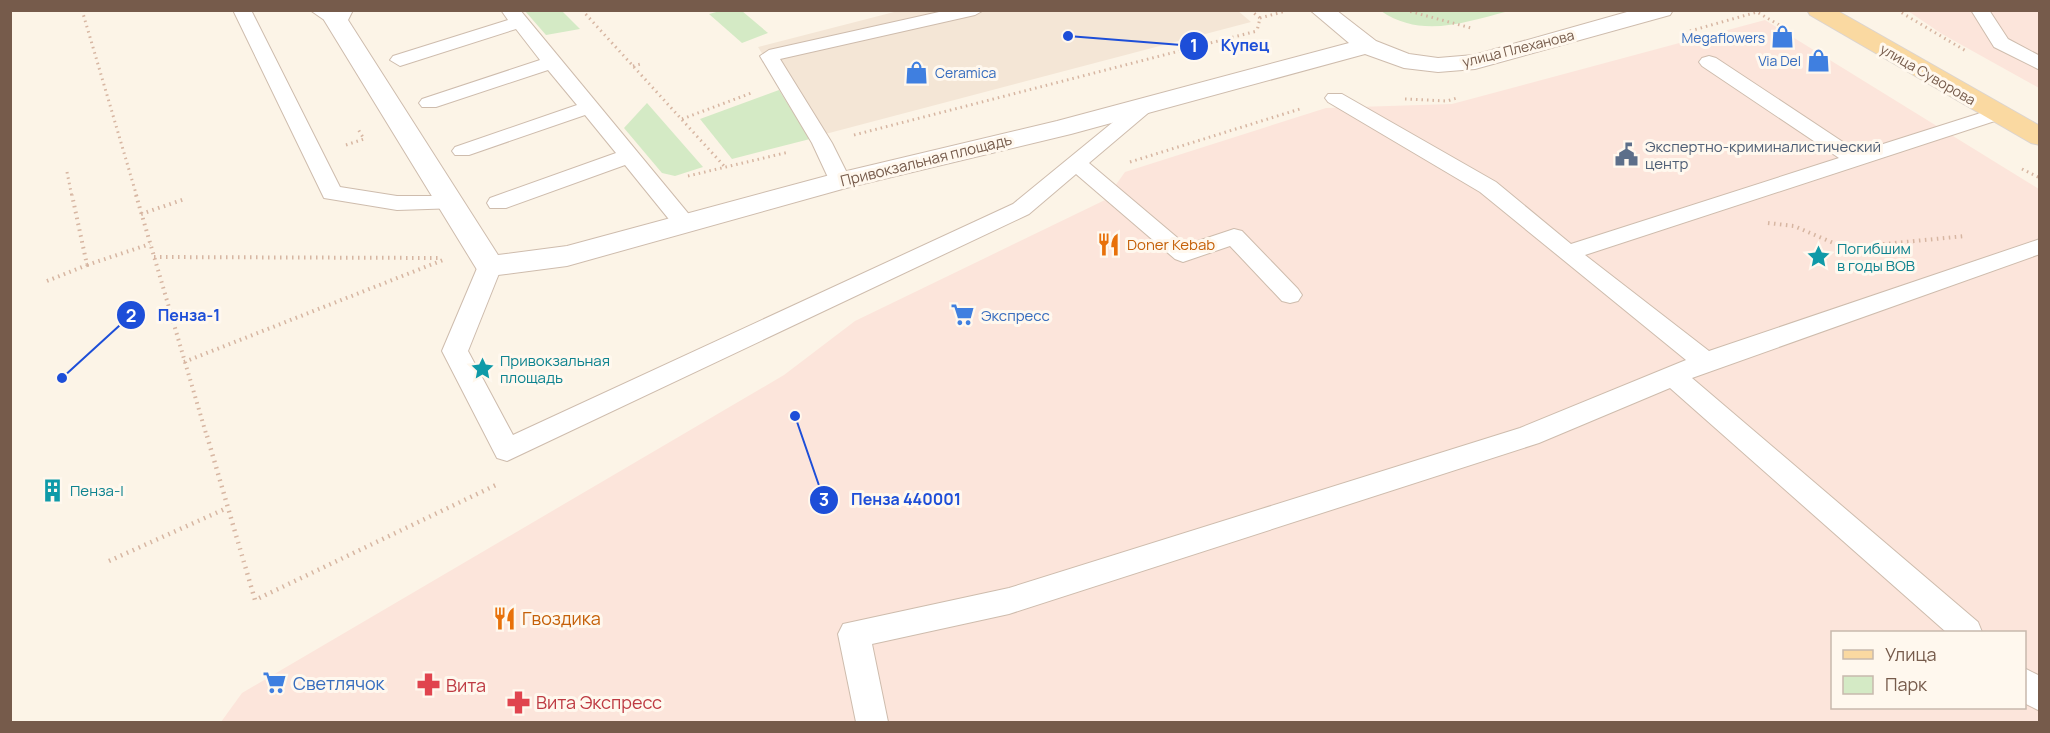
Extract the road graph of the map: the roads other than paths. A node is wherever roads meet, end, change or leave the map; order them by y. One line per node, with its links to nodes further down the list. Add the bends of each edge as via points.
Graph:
1 (242, 10): 25 (lane, via 332,193 397,202)
2 (975, 10): 24 (lane, via 769,57 822,143)
3 (1321, 10): 9 (street, улица Плеханова)
4 (1662, 10): 9 (street, улица Плеханова, via 1474,62 1438,65 1404,61)
5 (1818, 10): 18 (main road, улица Суворова)
6 (1980, 10): 13 (lane, via 2001,43)
7 (332, 14): 25 (street)
8 (514, 16): 10 (lane); 11 (lane)
9 (1366, 46): 16 (street)
10 (400, 60)
11 (552, 62): 15 (lane); 17 (lane)
12 (1709, 62): 22 (lane)
13 (2040, 64)
14 (1335, 98): 29 (lane, via 1488,187)
15 (429, 103)
16 (1147, 104): 23 (lane); 24 (street, Привокзальная площадь)
17 (589, 107): 20 (lane); 21 (lane)
18 (1997, 114): 19 (main road, улица Суворова); 22 (lane)
19 (2040, 137)
20 (462, 151)
21 (629, 156): 26 (lane); 27 (lane)
22 (1854, 159): 29 (lane)
23 (1076, 163): 30 (lane, via 1021,209 507,450 455,351); 31 (lane, via 1183,254 1234,236)
24 (840, 181): 27 (street, Привокзальная площадь)
25 (450, 203): 30 (street)
26 (498, 203)
27 (684, 223): 30 (street, Привокзальная площадь, via 567,256)
28 (2040, 246): 32 (lane)
29 (1567, 253): 32 (lane)
30 (490, 266)
31 (1290, 295)
32 (1706, 362): 33 (lane)
33 (1672, 375): 34 (lane); 37 (lane, via 1529,436 1020,597 854,634)
34 (1964, 631)
35 (2026, 684): 36 (lane)
36 (2040, 696)
37 (872, 723)

